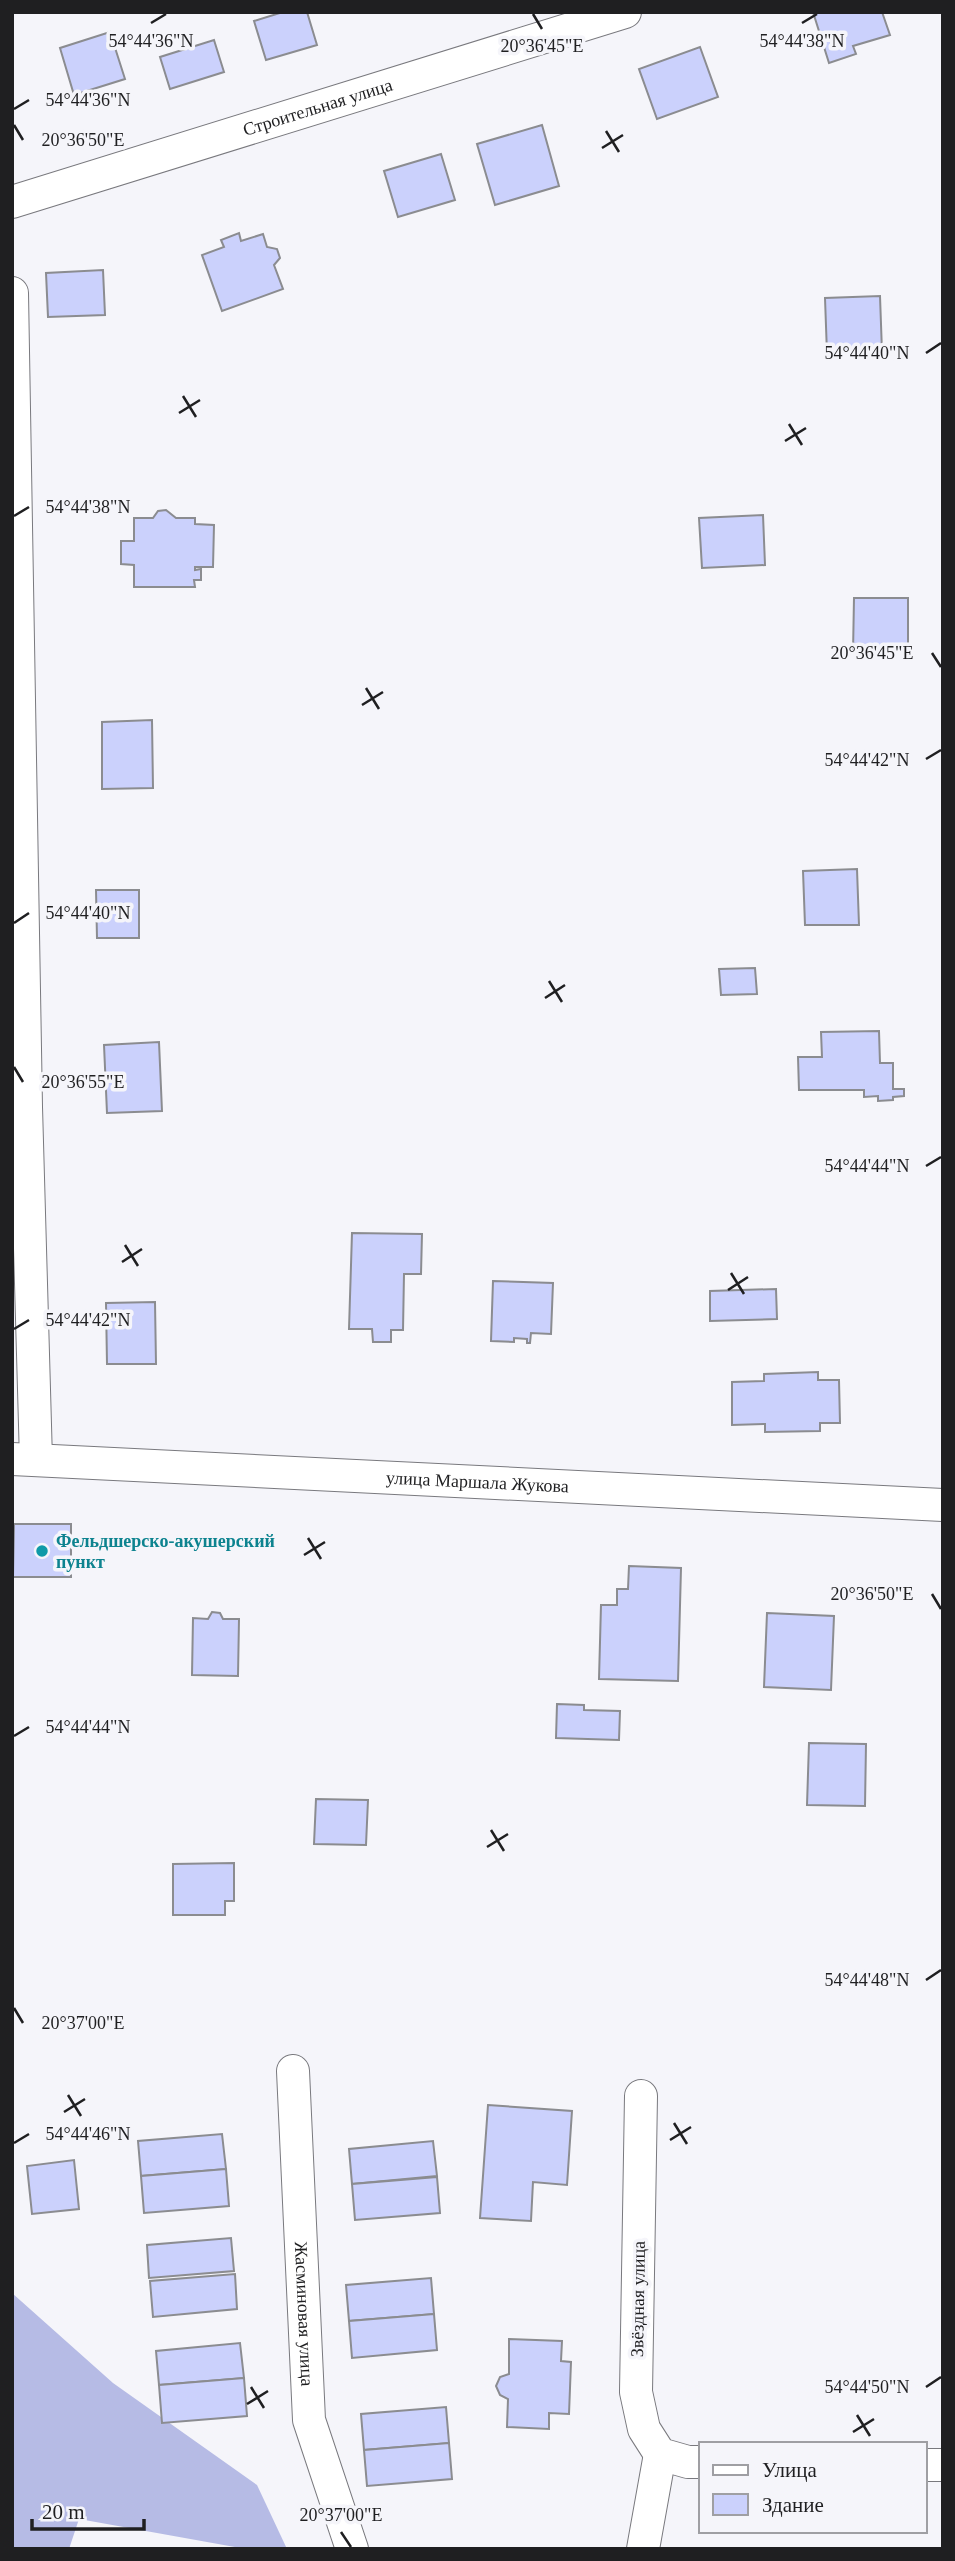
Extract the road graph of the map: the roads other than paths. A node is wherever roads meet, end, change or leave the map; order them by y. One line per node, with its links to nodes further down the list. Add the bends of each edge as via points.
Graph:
1 (625, 12): 2 (street, Строительная улица)
2 (12, 202)
3 (12, 293): 4 (street)
4 (13, 369): 5 (street)
5 (19, 1107): 6 (street)
6 (24, 1459): 7 (street, улица Маршала Жукова)
7 (943, 1505)
8 (293, 2071): 12 (street, Жасминовая улица, via 309,2420)
9 (641, 2096): 10 (street, Звёздная улица, via 636,2392 644,2429)
10 (660, 2454): 11 (street); 13 (street)
11 (699, 2462)
12 (352, 2549)
13 (643, 2549)

